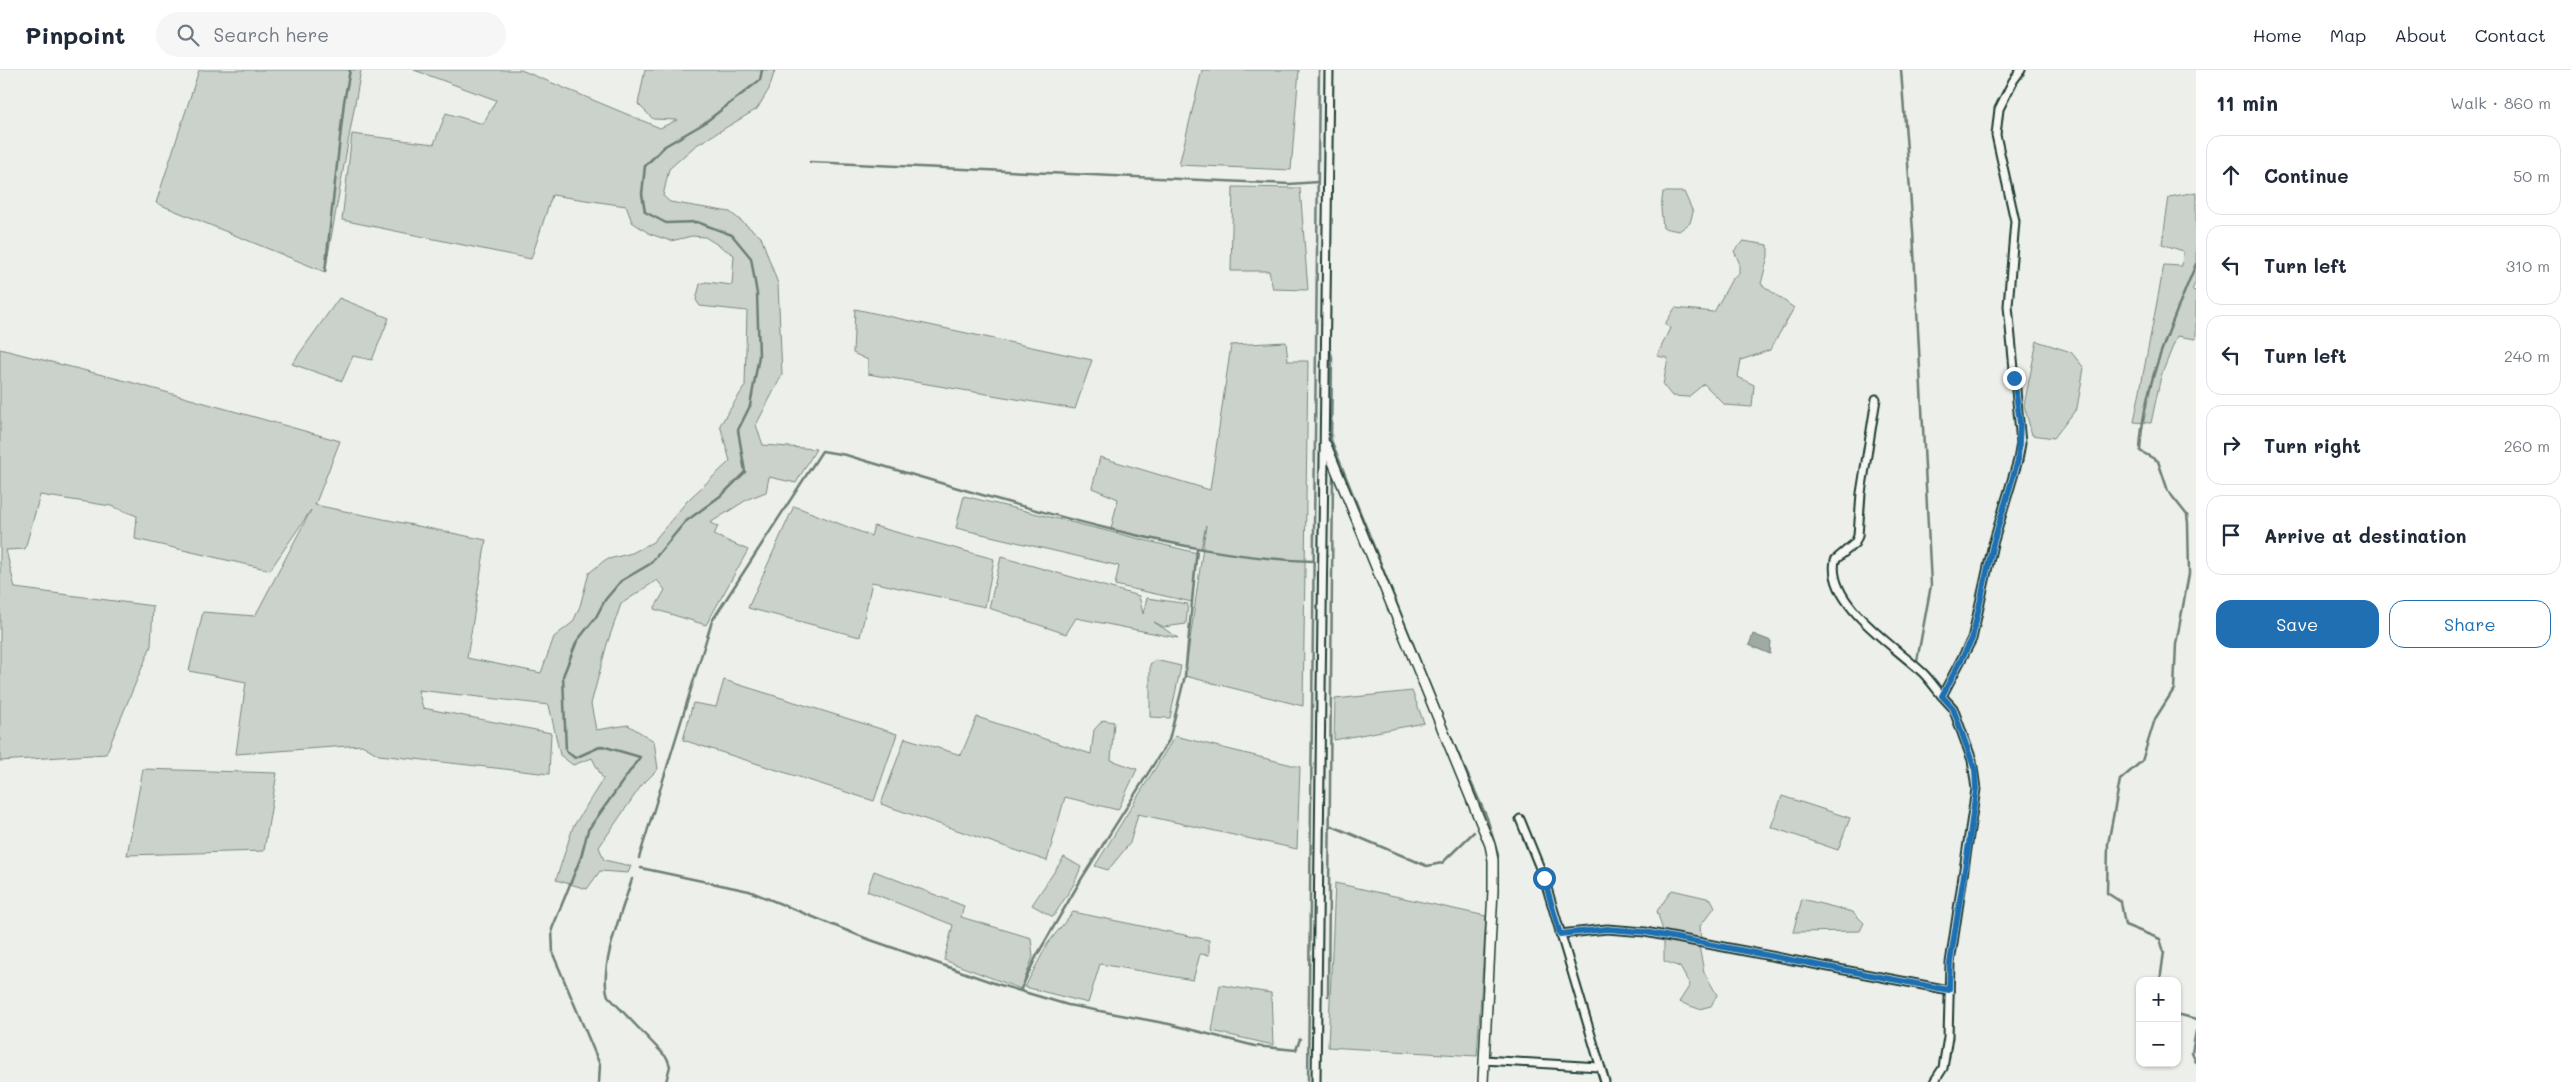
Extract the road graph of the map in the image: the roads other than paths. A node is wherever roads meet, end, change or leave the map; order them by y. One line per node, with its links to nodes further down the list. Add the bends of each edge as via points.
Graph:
1 (1329, 70): 4 (street)
2 (2021, 70): 5 (street, via 1999,109 1996,135 2015,221 2008,306 2021,443 1993,544 1972,639)
3 (1876, 399): 5 (street, via 1861,493 1858,536 1855,543 1835,560 1834,577 1844,597 1866,622 1924,674)
4 (1326, 445): 9 (street, via 1490,844 1493,860); 11 (street)
5 (1942, 696): 8 (street, via 1953,708 1972,760 1976,789 1950,963)
6 (1520, 819): 7 (street, via 1544,878)
7 (1560, 934): 8 (street, via 1607,929 1645,932); 10 (street)
8 (1949, 990): 14 (street, via 1948,1037 1943,1068)
9 (1484, 1060): 10 (street); 12 (street)
10 (1599, 1067): 13 (street)
11 (1316, 1082)
12 (1483, 1082)
13 (1605, 1082)
14 (1934, 1082)

